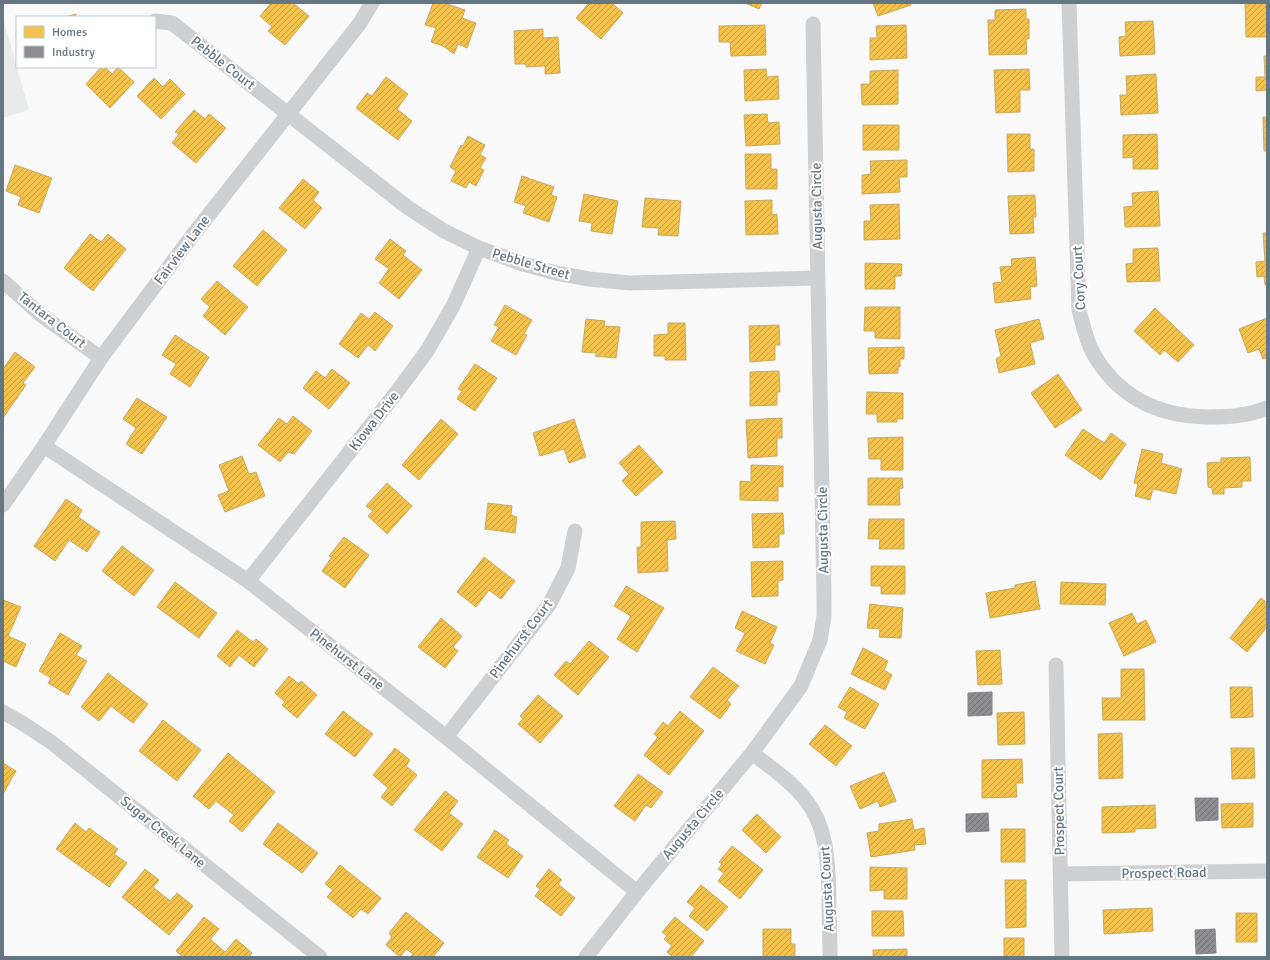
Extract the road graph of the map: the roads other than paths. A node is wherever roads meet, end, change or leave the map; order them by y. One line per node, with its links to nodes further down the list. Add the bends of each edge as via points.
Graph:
1 (372, 3): 5 (street, Fairview Lane, via 360,23)
2 (1069, 3): 10 (street, Cory Court, via 1079,310 1093,353 1121,388 1141,402 1164,412 1217,417 1236,416)
3 (156, 21): 5 (street, Pebble Court, via 172,24)
4 (813, 24): 7 (street, Augusta Circle)
5 (288, 114): 6 (street, Pebble Street, via 408,207 444,231); 9 (street, Fairview Lane)
6 (479, 248): 7 (street, Pebble Street, via 556,273 596,280 630,283); 14 (street, Kiowa Drive, via 453,306 427,351)
7 (818, 278): 18 (street, Augusta Circle, via 824,616 820,640 801,686)
8 (3, 281): 9 (street, Tantara Court, via 40,316)
9 (101, 358): 11 (street, Fairview Lane)
10 (1267, 408)
11 (44, 446): 12 (street, Fairview Lane); 14 (street, Pinehurst Lane)
12 (3, 505)
13 (575, 530): 17 (street, Pinehurst Court, via 568,568 549,605)
14 (248, 581): 17 (street, Pinehurst Lane)
15 (1056, 666): 20 (street, Prospect Court)
16 (3, 712): 22 (street, Sugar Creek Lane, via 51,742)
17 (446, 737): 21 (street, Pinehurst Lane)
18 (752, 753): 21 (street, Augusta Circle); 24 (street, Augusta Court, via 795,788 818,819 825,843 828,876)
19 (1267, 871): 20 (street, Prospect Road)
20 (1060, 874): 25 (street, Prospect Court)
21 (637, 892): 23 (street, Augusta Circle)
22 (320, 957)
23 (586, 957)
24 (830, 957)
25 (1062, 957)

